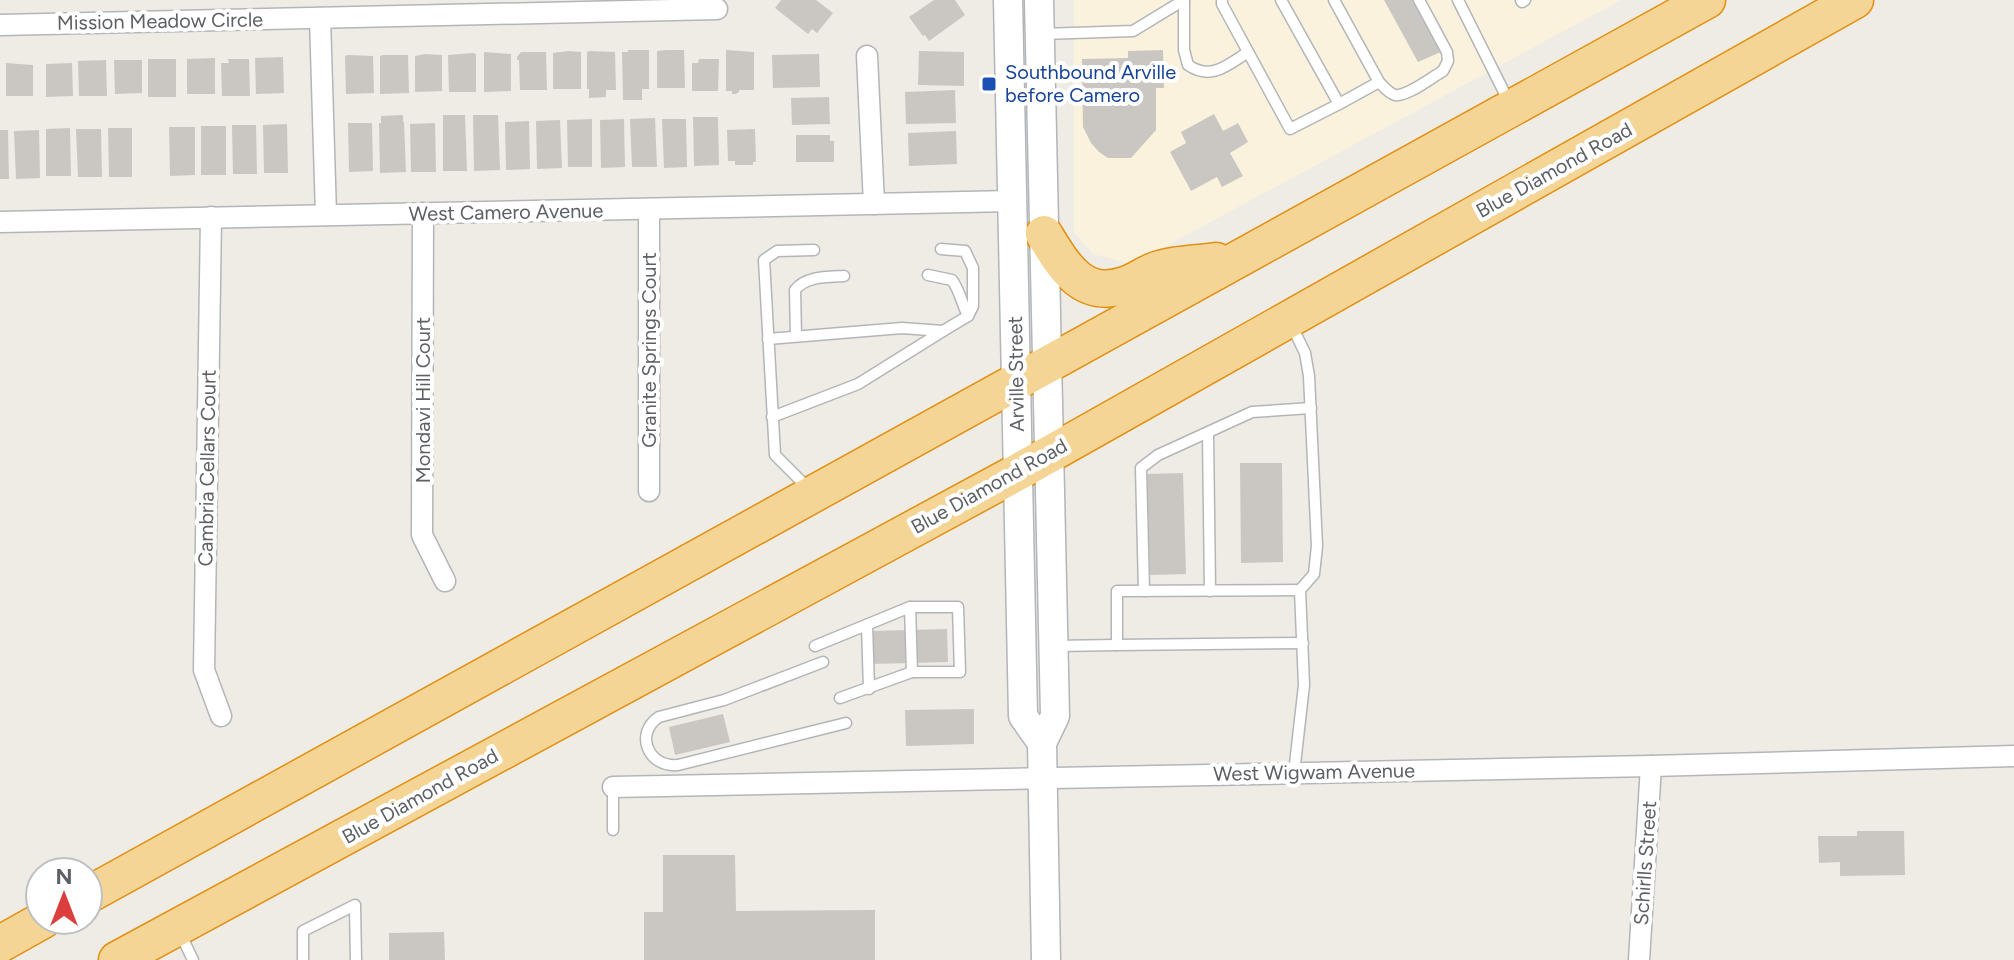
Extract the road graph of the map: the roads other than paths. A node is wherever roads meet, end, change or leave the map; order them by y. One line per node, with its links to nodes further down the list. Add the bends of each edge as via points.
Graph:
1 (1008, 0): 20 (street, Arville Street)
2 (1039, 0): 14 (street, Arville Street)
3 (1184, 0): 14 (lane, via 1133,31); 15 (lane, via 1188,65 1198,72 1216,71)
4 (1222, 0): 15 (lane)
5 (1281, 0): 18 (lane)
6 (1334, 0): 17 (lane)
7 (1419, 0): 17 (lane, via 1447,52 1447,65 1404,94 1394,95)
8 (1458, 0): 19 (lane)
9 (1707, 0): 19 (highway)
10 (1855, 0): 34 (highway, Blue Diamond Road)
11 (717, 9): 12 (street, Mission Meadow Circle)
12 (320, 18): 13 (street, Mission Meadow Circle); 24 (street)
13 (0, 25)
14 (1040, 35): 27 (street, Arville Street)
15 (1248, 52): 18 (lane, via 1290,129)
16 (867, 56): 21 (street)
17 (1379, 82): 18 (lane)
18 (1339, 104)
19 (1512, 108): 30 (highway)
20 (1012, 201): 21 (street, West Camero Avenue); 38 (street, Arville Street)
21 (874, 204): 22 (street, West Camero Avenue)
22 (649, 209): 23 (street, West Camero Avenue); 44 (street, Granite Springs Court)
23 (423, 213): 24 (street, West Camero Avenue); 46 (street, Mondavi Hill Court, via 422,535)
24 (326, 215): 25 (street, West Camero Avenue)
25 (211, 217): 26 (street, West Camero Avenue); 60 (street, Cambria Cellars Court, via 204,670)
26 (0, 222)
27 (1044, 234): 30 (highway, via 1070,273 1107,290 1156,270); 38 (street, Arville Street)
28 (941, 249): 33 (lane, via 965,251 973,268)
29 (814, 250): 37 (lane, via 777,251 764,260)
30 (1241, 257): 38 (highway)
31 (928, 275): 33 (lane, via 952,280)
32 (844, 276): 36 (lane, via 799,284)
33 (968, 316): 35 (lane)
34 (1289, 319): 39 (lane, via 1305,353); 42 (highway, Blue Diamond Road)
35 (943, 331): 36 (lane, via 902,328); 40 (lane, via 858,384)
36 (796, 336): 37 (lane)
37 (768, 339): 40 (lane)
38 (1032, 373): 42 (street, Arville Street); 43 (street, Arville Street); 45 (highway)
39 (1311, 408): 41 (lane, via 1252,412); 47 (lane, via 1317,546 1314,574)
40 (772, 417): 45 (lane, via 775,455)
41 (1208, 433): 48 (lane, via 1141,468); 49 (lane)
42 (1049, 454): 43 (highway, Blue Diamond Road); 55 (street, Arville Street)
43 (1018, 472): 62 (street, Arville Street, via 1023,716); 70 (highway, Blue Diamond Road)
44 (649, 491)
45 (814, 494): 69 (highway)
46 (445, 581)
47 (1300, 590): 49 (lane); 52 (lane)
48 (1144, 591): 49 (lane); 53 (lane, via 1117,591)
49 (1210, 591)
50 (910, 607): 51 (lane); 57 (lane); 57 (lane, via 958,607 960,672)
51 (867, 625): 54 (lane); 58 (lane)
52 (1303, 643): 53 (lane); 65 (lane)
53 (1117, 645): 55 (lane)
54 (815, 646)
55 (1054, 646): 62 (street, Arville Street, via 1055,716)
56 (823, 662): 61 (lane, via 724,700 659,717 647,730 650,751 661,764 678,765)
57 (912, 672): 58 (lane)
58 (869, 689): 59 (lane)
59 (840, 698)
60 (221, 716)
61 (846, 723)
62 (1042, 743): 66 (street, Arville Street)
63 (2014, 756): 64 (street, West Wigwam Avenue)
64 (1651, 766): 65 (street, West Wigwam Avenue); 78 (street, Schirlls Street)
65 (1294, 773): 66 (street, West Wigwam Avenue)
66 (1042, 777): 67 (street, West Wigwam Avenue); 77 (street, Arville Street)
67 (613, 787): 68 (lane)
68 (613, 830)
69 (104, 886)
70 (178, 927): 73 (highway, Blue Diamond Road); 74 (lane)
71 (24, 931): 72 (highway)
72 (0, 944)
73 (117, 960)
74 (193, 960)
75 (303, 960): 76 (lane, via 303,931 355,905)
76 (356, 960)
77 (1046, 960)
78 (1639, 960)

